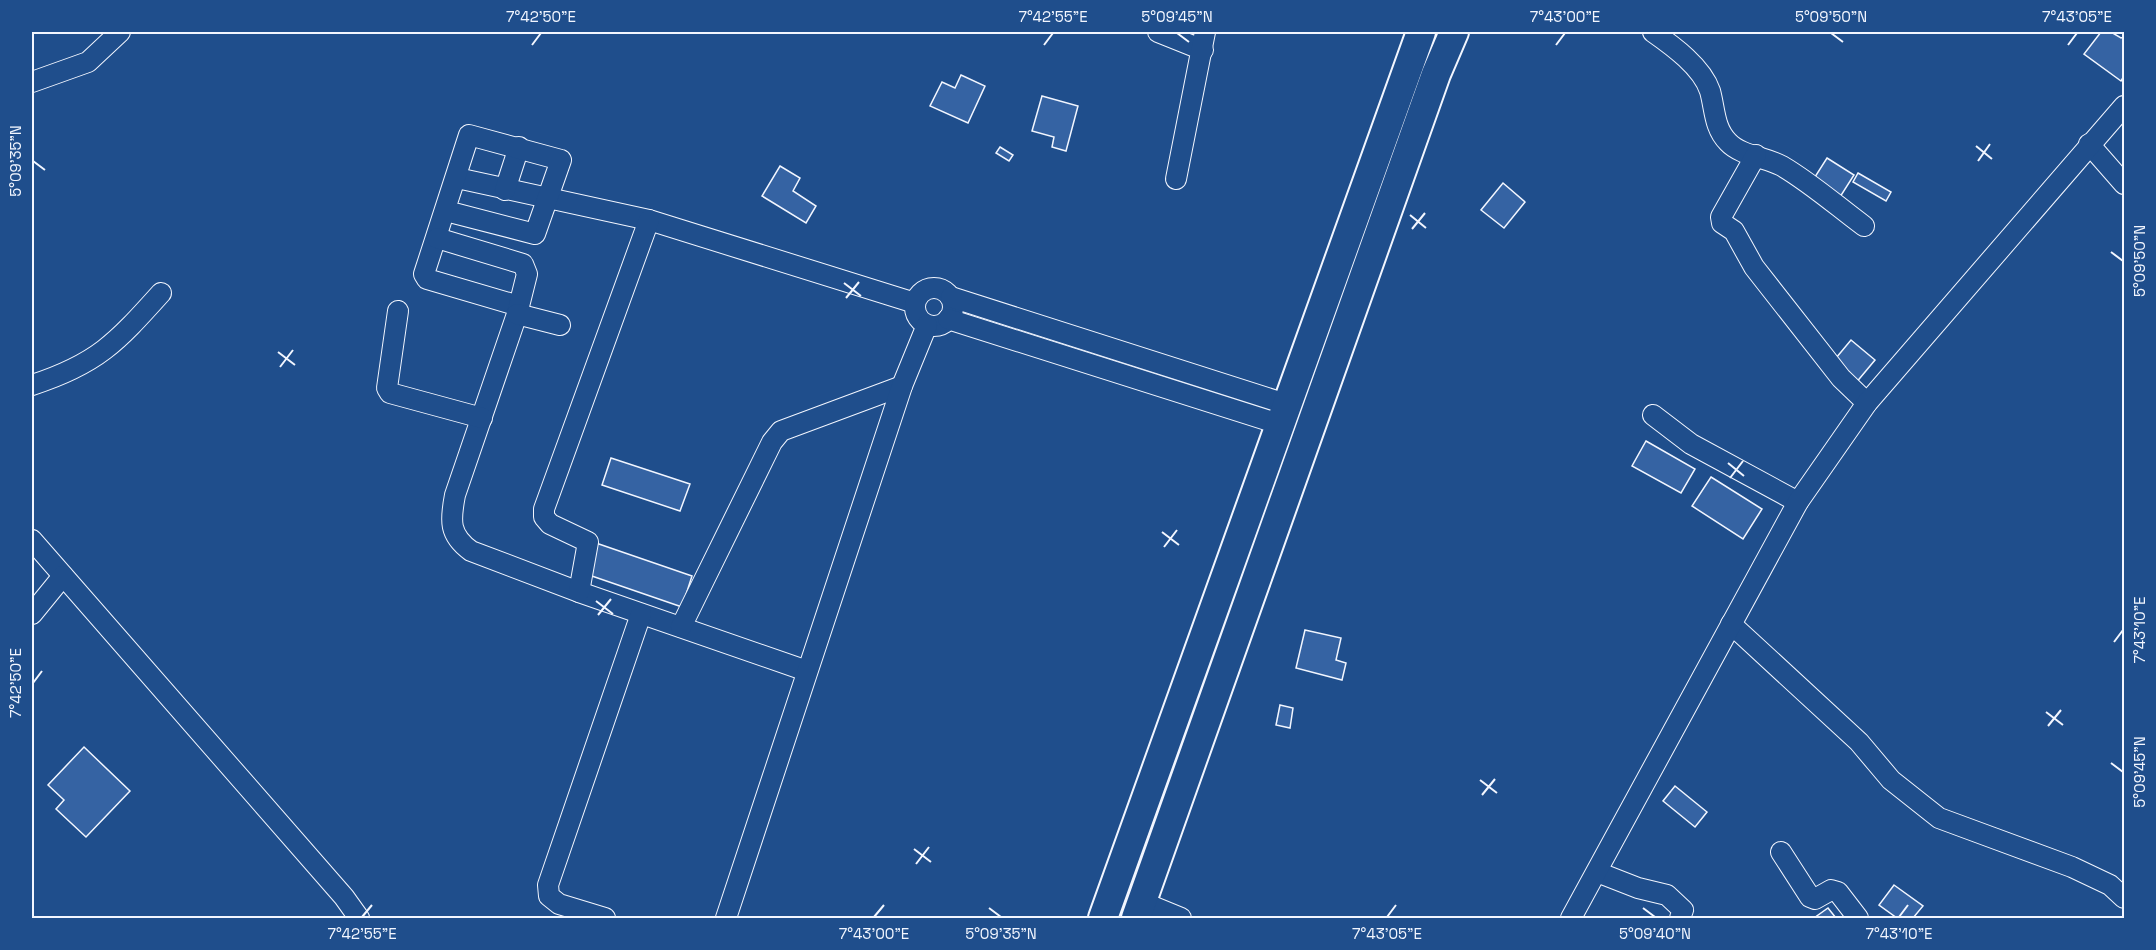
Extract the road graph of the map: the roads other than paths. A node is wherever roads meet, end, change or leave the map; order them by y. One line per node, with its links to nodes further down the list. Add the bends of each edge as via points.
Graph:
1 (120, 32): 7 (street, via 88,62)
2 (1158, 32): 6 (street)
3 (1420, 32): 34 (highway)
4 (1454, 32): 49 (highway)
5 (1653, 32): 11 (street, via 1675,48 1702,77 1716,123 1728,143)
6 (1204, 41): 13 (street)
7 (32, 82)
8 (2124, 106): 9 (street)
9 (2089, 144): 14 (street); 33 (street)
10 (519, 147): 12 (street, via 469,135); 15 (street); 16 (street, via 561,160)
11 (1756, 155): 20 (street, via 1788,170); 33 (street, via 1721,217 1722,223 1734,231 1754,267 1841,378)
12 (457, 178): 15 (street); 17 (street)
13 (1176, 179)
14 (2124, 184)
15 (505, 190): 16 (street)
16 (548, 199): 18 (street); 19 (street, via 535,234)
17 (446, 211): 19 (street); 21 (street)
18 (649, 220): 25 (street); 40 (street, via 544,509 550,524 588,542)
19 (494, 224): 22 (street)
20 (1864, 226)
21 (437, 238): 22 (street); 26 (street, via 424,274 427,279)
22 (485, 252): 26 (street, via 523,264 526,269)
23 (161, 294): 31 (street, via 104,352 59,376)
24 (951, 297): 25 (street, via 942,289 931,287 920,293); 28 (street, via 953,309); 34 (street)
25 (915, 303): 29 (street, via 917,316)
26 (518, 310): 30 (street); 36 (street)
27 (398, 311): 36 (street, via 387,388 390,393)
28 (948, 319): 29 (street, via 939,325); 34 (street)
29 (927, 325): 32 (street)
30 (560, 326)
31 (32, 385)
32 (902, 386): 44 (street, via 782,431 772,442); 45 (street)
33 (1867, 403): 37 (street)
34 (1282, 414): 53 (highway)
35 (1653, 415): 37 (street, via 1691,444)
36 (482, 418): 40 (street, via 452,508 451,525 458,542 471,551)
37 (1798, 502): 43 (street)
38 (32, 540): 39 (street)
39 (63, 576): 41 (street); 50 (street)
40 (579, 592): 42 (street)
41 (32, 614)
42 (641, 614): 44 (street); 51 (street, via 548,885 549,896 559,904)
43 (1731, 624): 47 (street); 48 (street, via 1859,742 1891,780 1939,818 2072,867 2110,885)
44 (681, 627): 45 (street)
45 (807, 671): 52 (street)
46 (1781, 852): 57 (street, via 1810,897 1815,899 1831,890 1838,892)
47 (1597, 872): 55 (street); 56 (street, via 1667,895 1683,910)
48 (2124, 898)
49 (1139, 910): 54 (street)
50 (359, 918)
51 (604, 918)
52 (726, 918)
53 (1102, 918)
54 (1181, 918)
55 (1571, 918)
56 (1680, 918)
57 (1858, 918)

